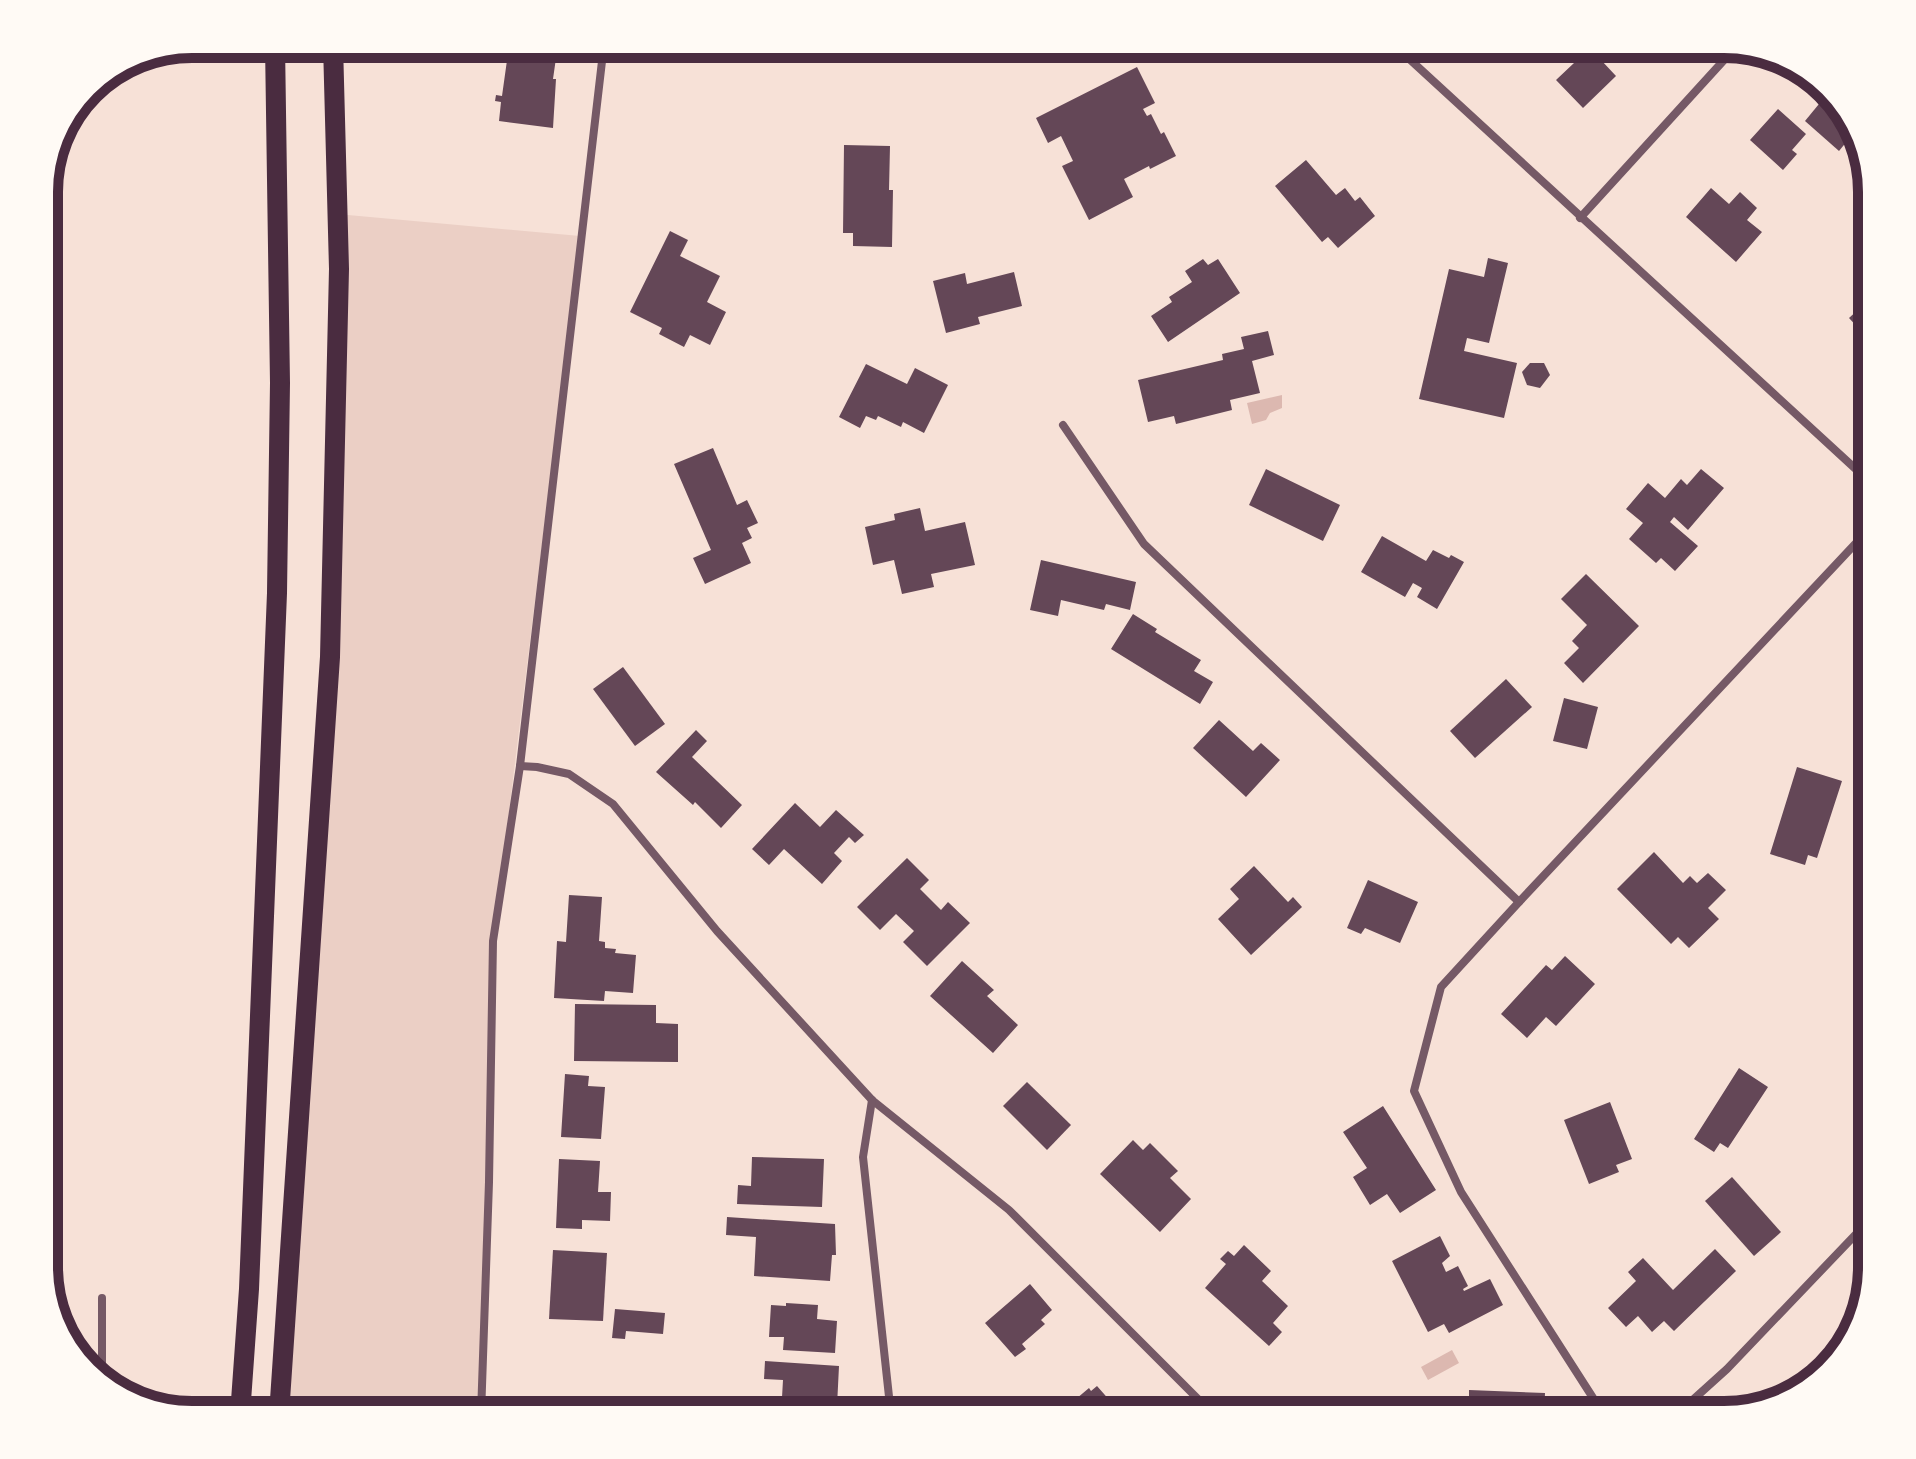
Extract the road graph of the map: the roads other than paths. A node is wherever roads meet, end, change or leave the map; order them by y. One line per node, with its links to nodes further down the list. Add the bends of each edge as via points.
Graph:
1 (275, 58): 17 (highway, via 277,593)
2 (333, 58): 15 (highway, via 339,269 330,657)
3 (602, 58): 10 (street)
4 (1408, 58): 6 (street)
5 (1726, 58): 6 (street)
6 (1580, 218): 8 (street)
7 (1063, 425): 11 (street, via 1144,544)
8 (1858, 471)
9 (1858, 541): 11 (street)
10 (520, 766): 12 (street, via 569,774 613,804 717,931); 20 (street, via 493,941)
11 (1519, 902): 23 (street, via 1441,987 1414,1091 1461,1192)
12 (872, 1100): 21 (street, via 863,1157); 22 (street, via 1009,1210)
13 (1858, 1232): 24 (street)
14 (102, 1298): 16 (street)
15 (286, 1330): 18 (highway); 19 (highway)
16 (102, 1365)
17 (241, 1401)
18 (280, 1401)
19 (290, 1401)
20 (482, 1401)
21 (889, 1401)
22 (1200, 1401)
23 (1595, 1401)
24 (1692, 1401)

